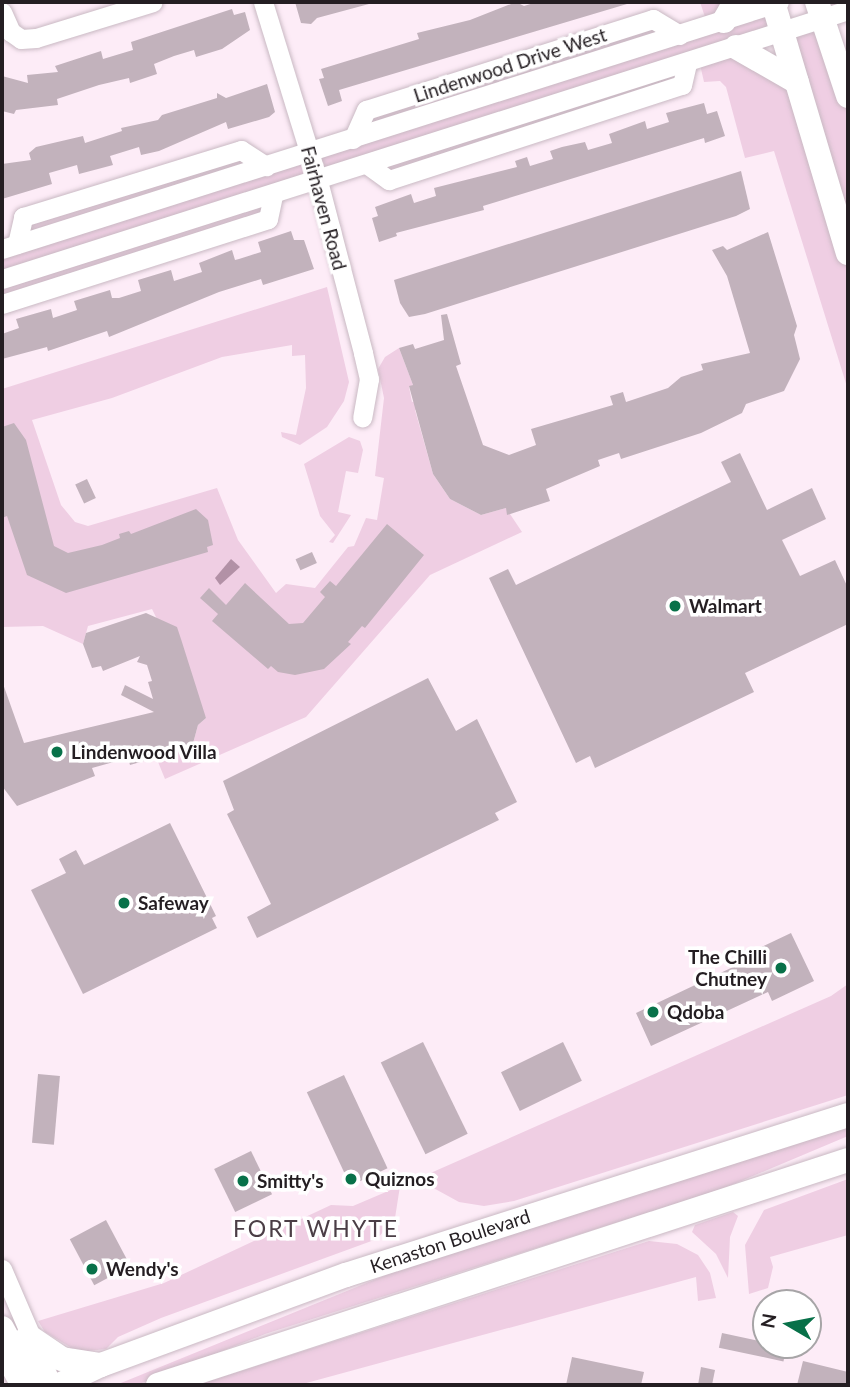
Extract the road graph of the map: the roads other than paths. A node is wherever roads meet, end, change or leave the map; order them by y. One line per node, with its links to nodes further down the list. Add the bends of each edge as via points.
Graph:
1 (153, 2): 7 (street, via 21,39 11,32)
2 (263, 2): 12 (street, Fairhaven Road)
3 (775, 2): 6 (street, Lindenwood Drive West); 8 (main road)
4 (819, 10): 5 (street); 8 (street); 10 (main road)
5 (848, 10)
6 (729, 11): 12 (street, Lindenwood Drive West, via 680,35 653,19 366,110 353,139)
7 (2, 12)
8 (782, 33): 9 (street); 11 (main road)
9 (736, 47): 11 (main road); 13 (street)
10 (846, 76)
11 (797, 82): 16 (main road)
12 (310, 153): 13 (street, Fairhaven Road); 15 (street, Lindenwood Drive West, via 266,166 241,150 23,217)
13 (318, 181): 14 (street); 19 (street, Fairhaven Road, via 369,379)
14 (273, 195): 17 (street); 18 (street, via 268,219)
15 (9, 247)
16 (848, 253)
17 (2, 279)
18 (2, 304)
19 (362, 417)
20 (848, 1115): 26 (main road, Kenaston Boulevard, via 376,1265)
21 (848, 1160): 27 (main road)
22 (2, 1269): 24 (street)
23 (2, 1328): 29 (main road)
24 (28, 1336): 26 (main road, via 62,1359); 30 (street)
25 (3, 1360): 28 (street)
26 (101, 1365): 31 (main road, Kenaston Boulevard)
27 (161, 1384)
28 (20, 1385)
29 (33, 1385)
30 (52, 1385)
31 (59, 1385)

